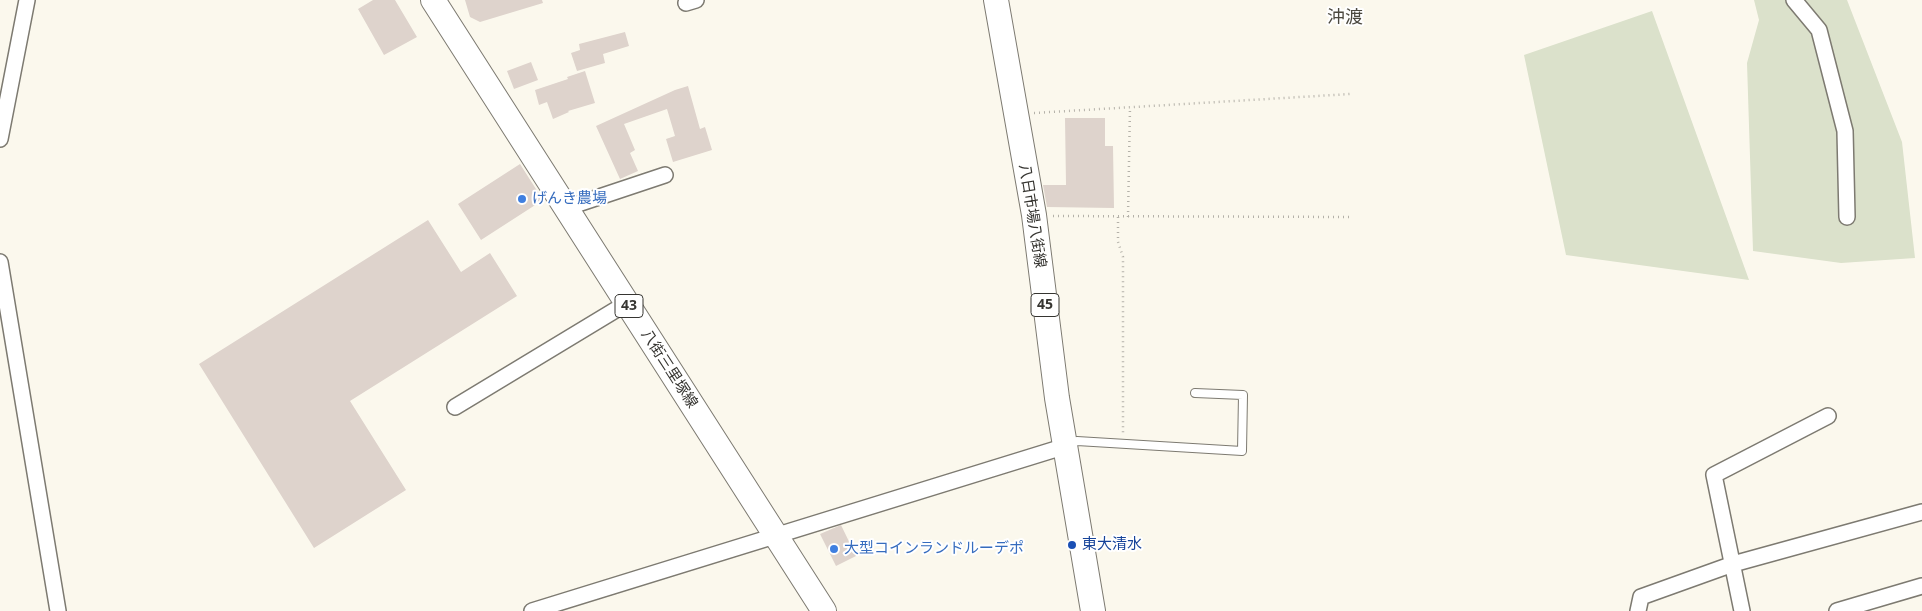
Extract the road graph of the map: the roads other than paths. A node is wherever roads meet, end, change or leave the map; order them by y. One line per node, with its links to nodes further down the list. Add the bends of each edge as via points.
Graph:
1 (27, 0): 5 (street)
2 (433, 0): 8 (main road, 八街三里塚線 / 43)
3 (996, 0): 15 (main road, 八日市場八街線 / 45, via 1034,215)
4 (1794, 0): 9 (street, via 1819,30 1845,131)
5 (3, 110): 6 (street)
6 (0, 139)
7 (665, 175): 8 (street)
8 (566, 208): 11 (main road, 八街三里塚線 / 43)
9 (1847, 217)
10 (0, 262): 20 (street)
11 (626, 303): 13 (street); 17 (main road, 八街三里塚線 / 43)
12 (1195, 393): 15 (lane, via 1243,395 1242,451 1077,441)
13 (455, 407)
14 (1828, 416): 18 (street, via 1714,475)
15 (1066, 446): 17 (street); 23 (main road, 八日市場八街線 / 45)
16 (1922, 512): 18 (street)
17 (776, 536): 21 (street); 22 (main road, 八街三里塚線 / 43)
18 (1733, 564): 24 (street, via 1641,597); 25 (street)
19 (1922, 586): 26 (street)
20 (58, 611)
21 (532, 611)
22 (824, 611)
23 (1093, 611)
24 (1638, 611)
25 (1742, 611)
26 (1837, 611)

